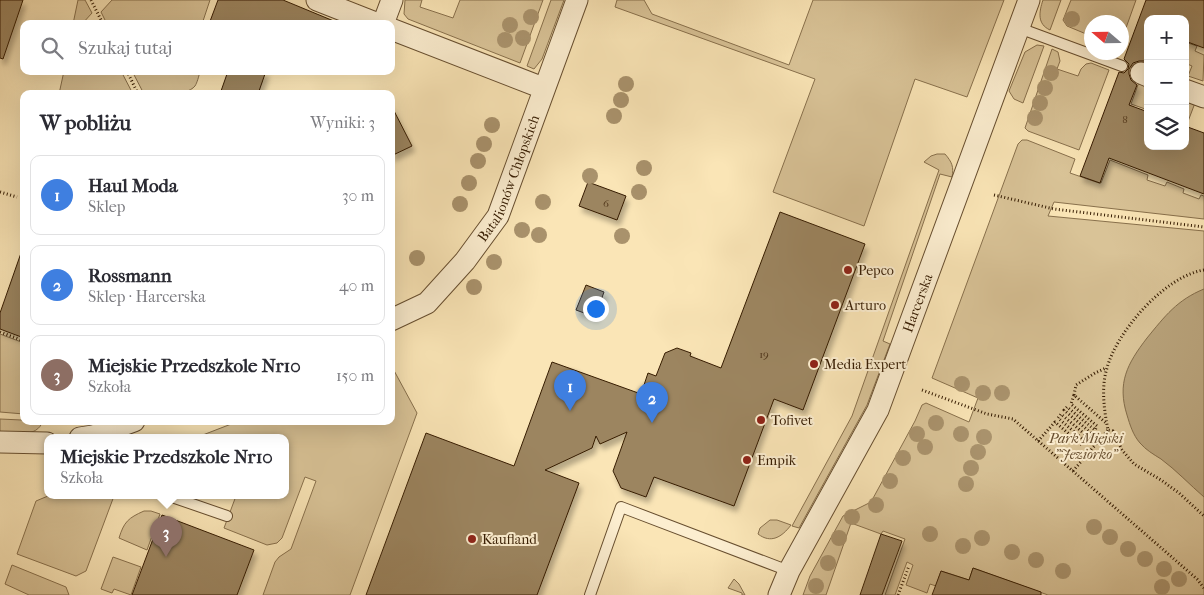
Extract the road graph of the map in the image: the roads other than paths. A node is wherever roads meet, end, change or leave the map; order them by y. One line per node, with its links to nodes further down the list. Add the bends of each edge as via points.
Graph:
1 (317, 0): 5 (street)
2 (392, 0): 6 (street)
3 (577, 0): 10 (street, Batalionów Chłopskich)
4 (1030, 0): 7 (street, Harcerska)
5 (368, 20)
6 (384, 20)
7 (1019, 28): 9 (lane); 20 (street, Harcerska, via 878,410)
8 (395, 31): 10 (street)
9 (1137, 72)
10 (544, 88): 13 (street, Batalionów Chłopskich, via 498,216 466,261 427,303)
11 (1189, 91): 12 (street)
12 (1204, 97)
13 (395, 318)
14 (128, 425): 15 (street)
15 (115, 434)
16 (0, 442): 17 (street)
17 (44, 443)
18 (178, 499): 19 (lane)
19 (227, 516)
20 (789, 570): 21 (lane, via 621,508); 22 (street, Harcerska)
21 (590, 595)
22 (780, 595)

